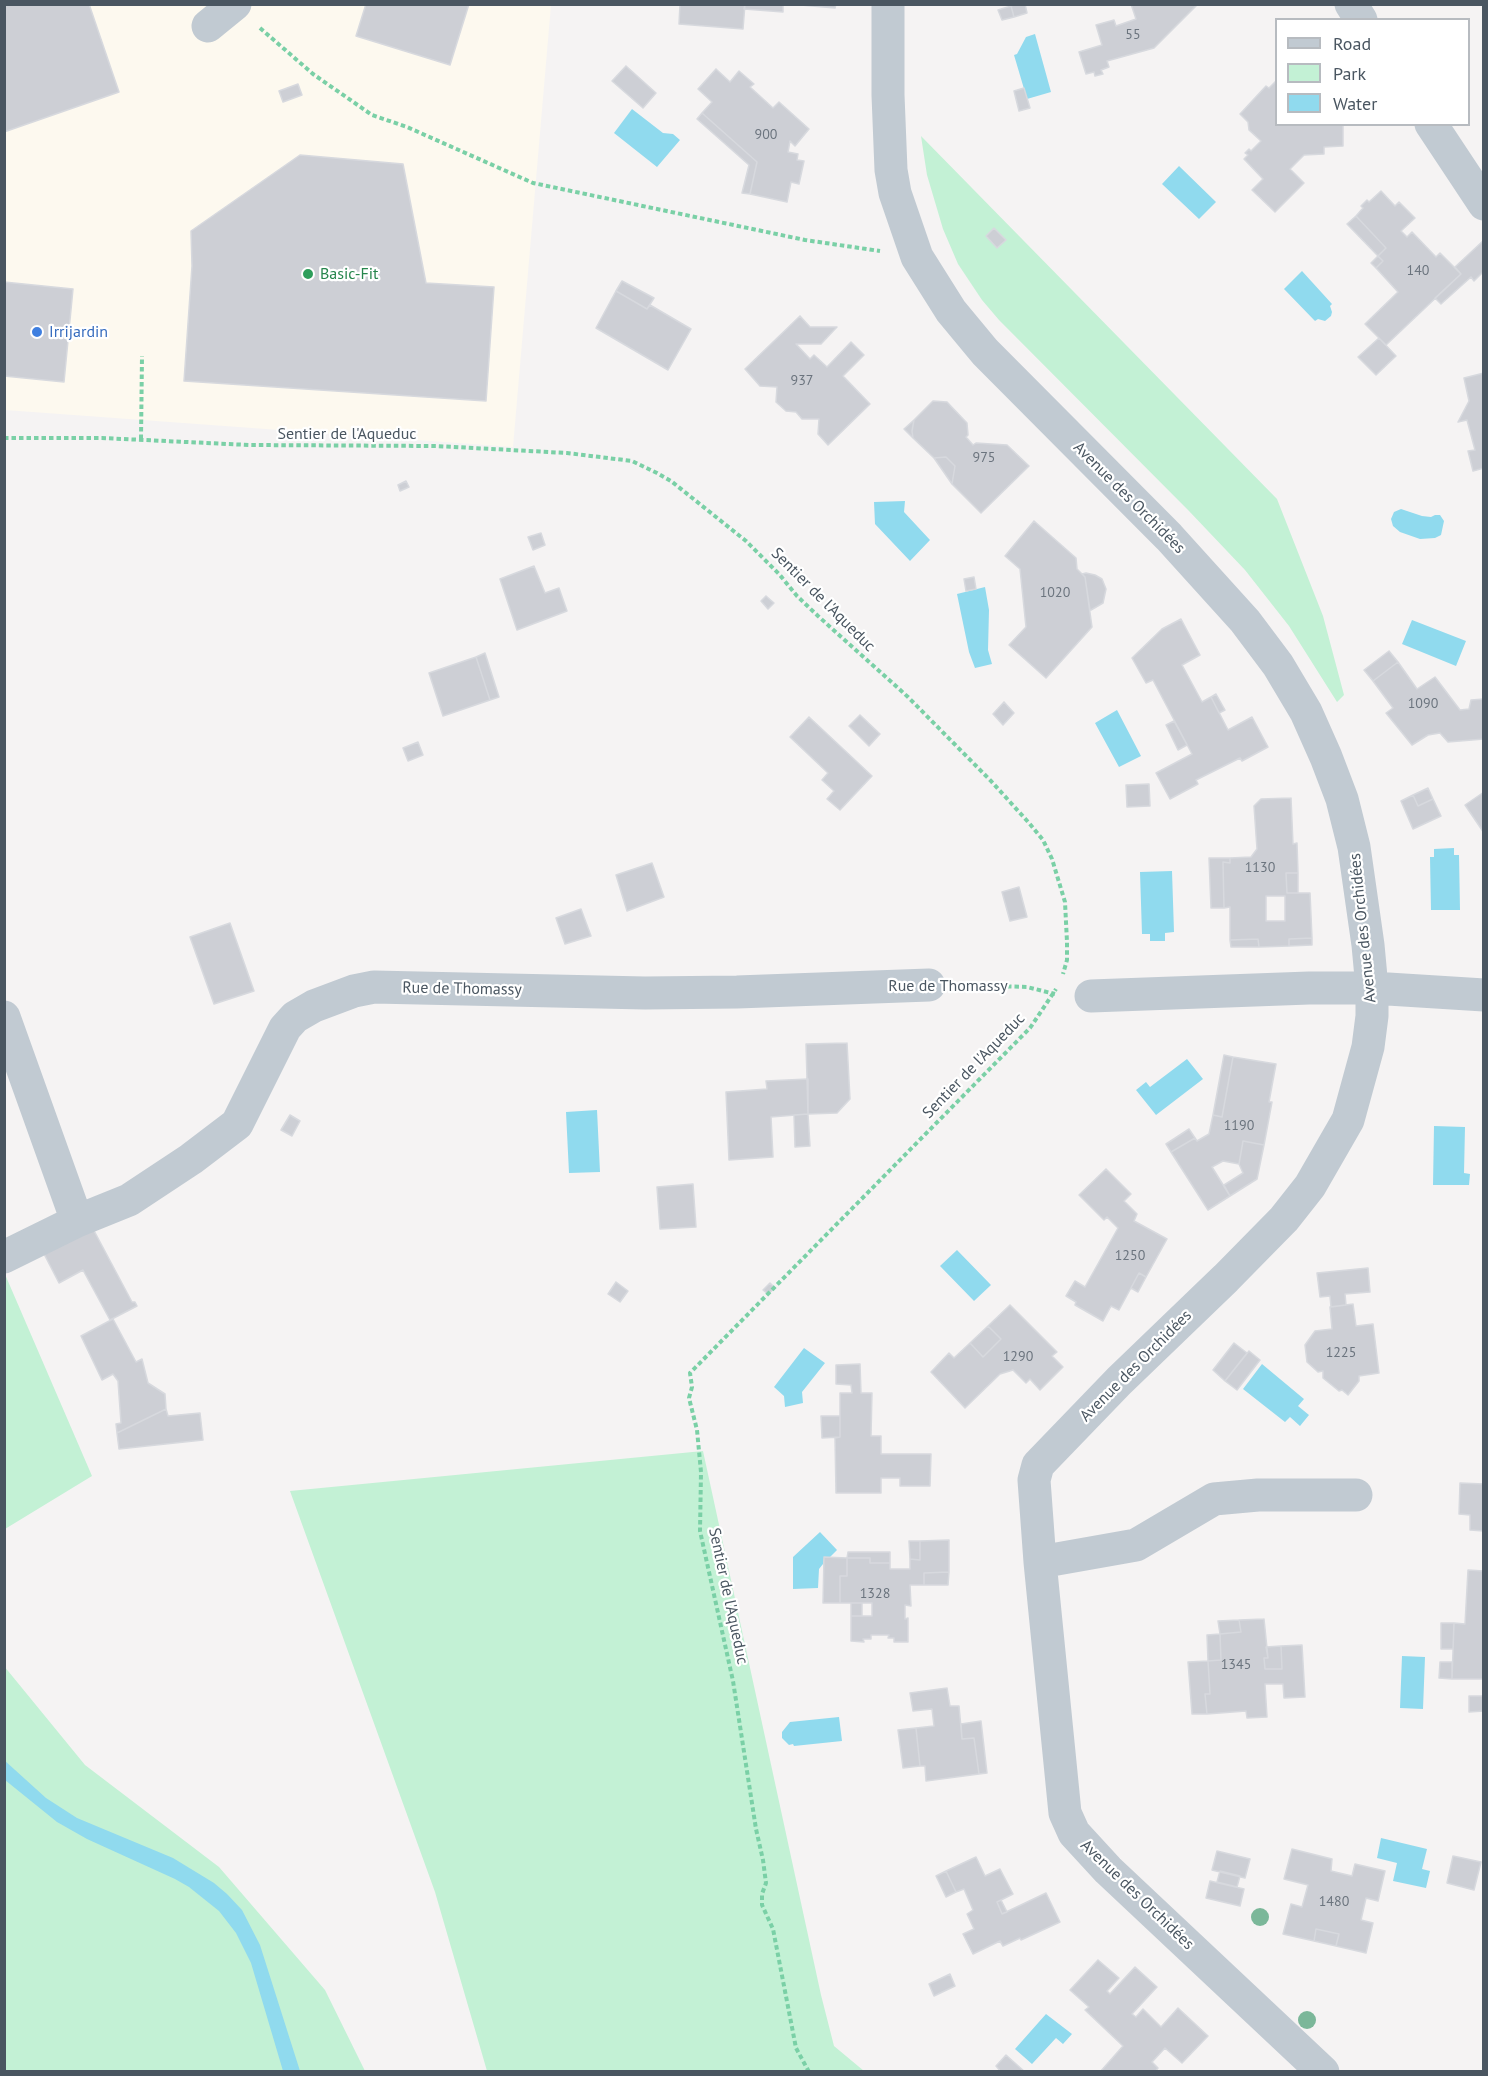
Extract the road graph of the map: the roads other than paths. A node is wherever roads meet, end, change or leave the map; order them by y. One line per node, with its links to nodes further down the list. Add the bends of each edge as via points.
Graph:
1 (888, 4): 9 (street, Avenue des Orchidées, via 891,170 917,257 951,311 985,352 1169,537 1245,621 1278,665 1306,712 1341,799 1358,869)
2 (1351, 4): 4 (street)
3 (235, 5): 5 (street)
4 (1360, 18)
5 (208, 26)
6 (1432, 126): 7 (street)
7 (1484, 204)
8 (929, 985): 13 (street, Rue de Thomassy, via 726,992 374,987 354,991 314,1006 285,1028 237,1125 144,1191)
9 (1372, 988): 10 (street); 11 (street); 16 (street, Avenue des Orchidées, via 1368,1047 1348,1120 1310,1185 1268,1236 1038,1465 1034,1495)
10 (1484, 995)
11 (1091, 996)
12 (4, 1017): 13 (street)
13 (77, 1221): 14 (street, Rue de Thomassy)
14 (4, 1257)
15 (1356, 1495): 16 (street, via 1214,1499 1136,1545)
16 (1040, 1562): 17 (street, Avenue des Orchidées, via 1065,1813 1074,1833 1108,1870)
17 (1323, 2072)

